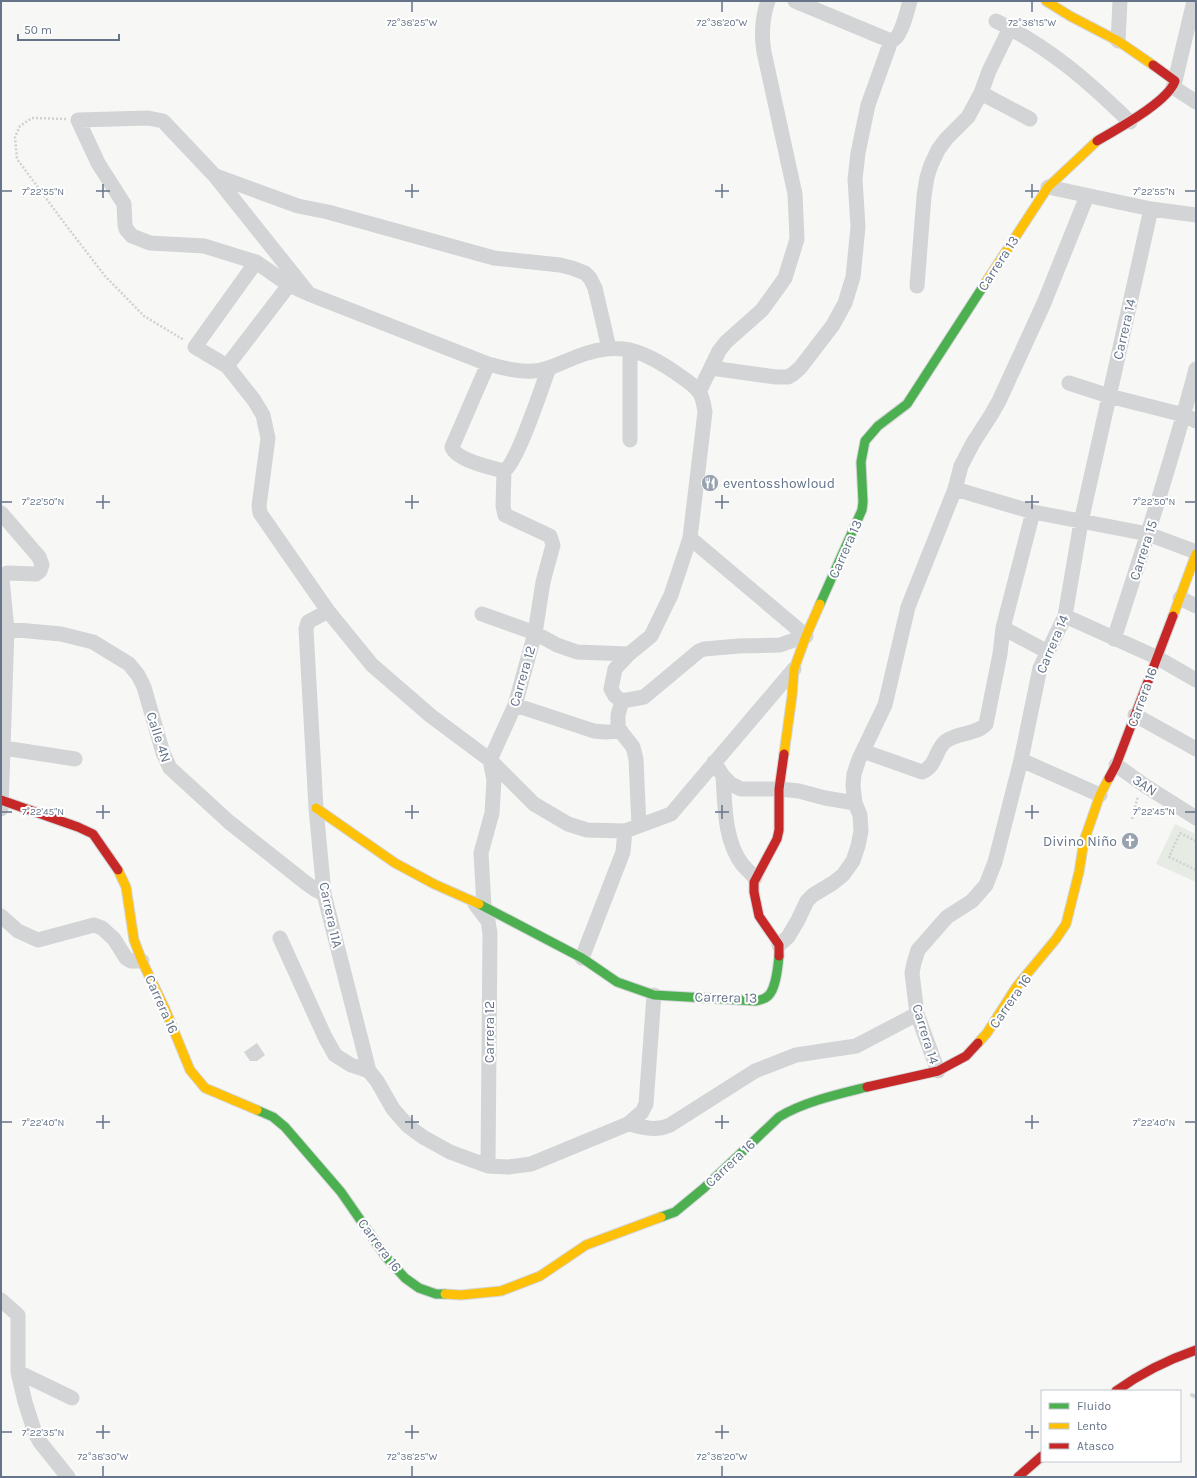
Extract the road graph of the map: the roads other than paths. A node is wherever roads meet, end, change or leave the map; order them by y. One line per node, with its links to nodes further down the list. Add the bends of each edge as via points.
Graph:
1 (768, 1): 30 (street, via 763,14 762,36 795,194 797,239 785,278 762,310 726,342)
2 (795, 1): 9 (street)
3 (910, 1): 9 (street, via 897,39)
4 (1046, 1): 10 (main road)
5 (1120, 1): 10 (street)
6 (1194, 1): 11 (street)
7 (996, 21): 8 (street)
8 (1010, 28): 12 (street); 15 (street, via 1043,47 1089,84)
9 (891, 41): 30 (street, via 868,105 858,153 855,179 858,227 853,276 845,303 833,326 800,368 788,377)
10 (1118, 41): 11 (main road)
11 (1174, 84): 13 (street); 15 (main road, Carrera 13, via 1162,98)
12 (981, 93): 14 (street); 23 (street, via 968,117 938,150 927,177)
13 (1196, 102)
14 (1030, 119)
15 (1130, 122): 17 (main road, Carrera 13, via 1095,142)
16 (215, 176): 21 (street, via 163,121 148,118 78,120 98,163 124,204 125,225 132,236 150,243 204,246); 24 (street); 25 (street, via 298,206 494,258 560,265 585,273 595,288)
17 (1048, 187): 18 (street); 53 (main road, Carrera 13, via 907,404 886,419 865,440 862,453 862,510)
18 (1087, 196): 19 (street); 38 (street, via 1044,303 999,401 961,466)
19 (1151, 209): 20 (street); 34 (street, Carrera 14)
20 (1196, 215)
21 (256, 262): 22 (street); 28 (street, via 195,347)
22 (289, 285): 24 (street); 28 (street)
23 (917, 286)
24 (308, 294): 27 (street)
25 (609, 348): 26 (street); 29 (street, via 577,356)
26 (630, 350): 33 (street, via 654,358); 36 (street)
27 (488, 364): 29 (street, via 534,372); 37 (street, via 452,446 453,450 478,464)
28 (227, 366): 47 (street, via 260,410 268,438 260,513)
29 (549, 368): 37 (street, via 518,451)
30 (711, 368): 33 (street)
31 (1196, 369): 35 (street, Carrera 15)
32 (1069, 383): 34 (street)
33 (699, 392): 43 (street, via 705,412)
34 (1109, 396): 35 (street); 41 (street, Carrera 14)
35 (1190, 418): 42 (street, Carrera 15)
36 (630, 440)
37 (504, 471): 52 (street, Carrera 12, via 502,506 505,515 550,536 553,545 543,582)
38 (955, 488): 39 (street); 66 (street, via 908,607 885,705)
39 (1033, 512): 41 (street); 50 (street)
40 (1, 513): 51 (street, via 39,557 42,565 36,574 9,573 3,577)
41 (1081, 522): 42 (street); 49 (street, Carrera 14)
42 (1148, 534): 44 (street); 54 (street, Carrera 15)
43 (690, 538): 53 (street); 56 (street, via 671,595 656,628 651,636)
44 (1196, 553): 45 (main road, Carrera 16)
45 (1180, 598): 46 (street); 57 (main road, Carrera 16)
46 (1196, 606)
47 (328, 611): 68 (street, via 372,664 431,716); 77 (street, Carrera 11A, via 308,622 306,629)
48 (482, 614): 52 (street)
49 (1065, 616): 54 (street); 55 (street, Carrera 14)
50 (1003, 628): 55 (street); 66 (street, via 991,704 984,727 946,741 929,769 922,772)
51 (7, 629): 64 (street); 81 (street, Calle 4N, via 61,634 85,640 129,664 144,687 163,753 170,768 229,822 306,883)
52 (535, 633): 56 (street, via 577,652); 61 (street, Carrera 12)
53 (806, 636): 58 (main road, Carrera 13); 60 (street, via 780,645 704,649 644,697)
54 (1114, 639): 57 (street)
55 (1048, 652): 69 (street, Carrera 14, via 1037,679)
56 (628, 654): 60 (street, via 615,669 612,679 611,689)
57 (1156, 657): 59 (street); 62 (main road, Carrera 16)
58 (794, 669): 70 (street); 73 (main road, Carrera 13)
59 (1196, 680)
60 (622, 701): 63 (street, via 618,715 618,728)
61 (515, 705): 63 (street, via 594,731); 68 (street, Carrera 12)
62 (1135, 715): 65 (street); 71 (main road, Carrera 16)
63 (621, 731): 79 (street, via 633,747 636,759)
64 (4, 748): 67 (street); 75 (street)
65 (1196, 749)
66 (863, 751): 76 (street, via 854,774)
67 (75, 759)
68 (490, 760): 79 (street, via 534,804 568,824 588,830); 82 (street, via 494,780 492,813 481,853)
69 (1021, 760): 74 (street); 89 (street, Carrera 14, via 995,862 986,886 972,901 947,917 918,950 912,973)
70 (714, 762): 72 (street); 79 (street, via 671,814)
71 (1116, 765): 74 (main road, Carrera 16); 78 (street, 3AN)
72 (723, 776): 73 (street, via 741,789); 80 (street, via 727,825 733,846 742,863)
73 (779, 789): 76 (street); 80 (main road, Carrera 13, via 780,830)
74 (1100, 795): 91 (main road, Carrera 16, via 1084,842 1066,924 1017,986 987,1033 966,1056)
75 (1, 803): 87 (main road, Carrera 16, via 93,834 116,866 126,887 132,930)
76 (855, 803): 85 (street, via 860,815 861,831 853,861 833,883 807,901 788,937)
77 (316, 808): 81 (street, Carrera 11A); 82 (main road, via 395,863)
78 (1196, 818)
79 (632, 828): 86 (street)
80 (755, 878): 85 (main road, via 754,892 759,916)
81 (324, 894): 90 (street, Carrera 11A)
82 (479, 904): 86 (main road); 93 (street, Carrera 12, via 488,921 490,933)
83 (1, 916): 87 (street, via 18,931 38,940 94,925 102,928 114,939 126,958 131,961)
84 (280, 938): 90 (street, via 325,1037 336,1055 351,1065)
85 (779, 945): 88 (main road, Carrera 13, via 774,983 770,994 763,999)
86 (582, 958): 88 (main road, via 617,982)
87 (142, 961): 91 (main road, Carrera 16, via 190,1070 205,1088 273,1117 285,1127 341,1192 386,1257 405,1278 419,1288 436,1294 461,1295 501,1291 540,1276 586,1245 675,1212 779,1117 790,1110 843,1093)
88 (654, 995): 92 (street, Carrera 11A, via 646,1104 642,1112)
89 (917, 1014): 91 (street, Carrera 14); 92 (street, via 856,1046 796,1056 755,1071 661,1129)
90 (368, 1071): 93 (street, Carrera 11A, via 377,1081 393,1109 408,1126 450,1152)
91 (938, 1071)
92 (628, 1124): 93 (street, Carrera 11A, via 531,1164)
93 (488, 1166)
94 (1, 1300): 96 (street, via 18,1316)
95 (1196, 1350): 97 (main road, via 1151,1368)
96 (18, 1372): 98 (street); 100 (street, via 35,1433)
97 (1117, 1390)
98 (72, 1398)
99 (1041, 1457): 101 (main road)
100 (68, 1477)
101 (1018, 1477)

